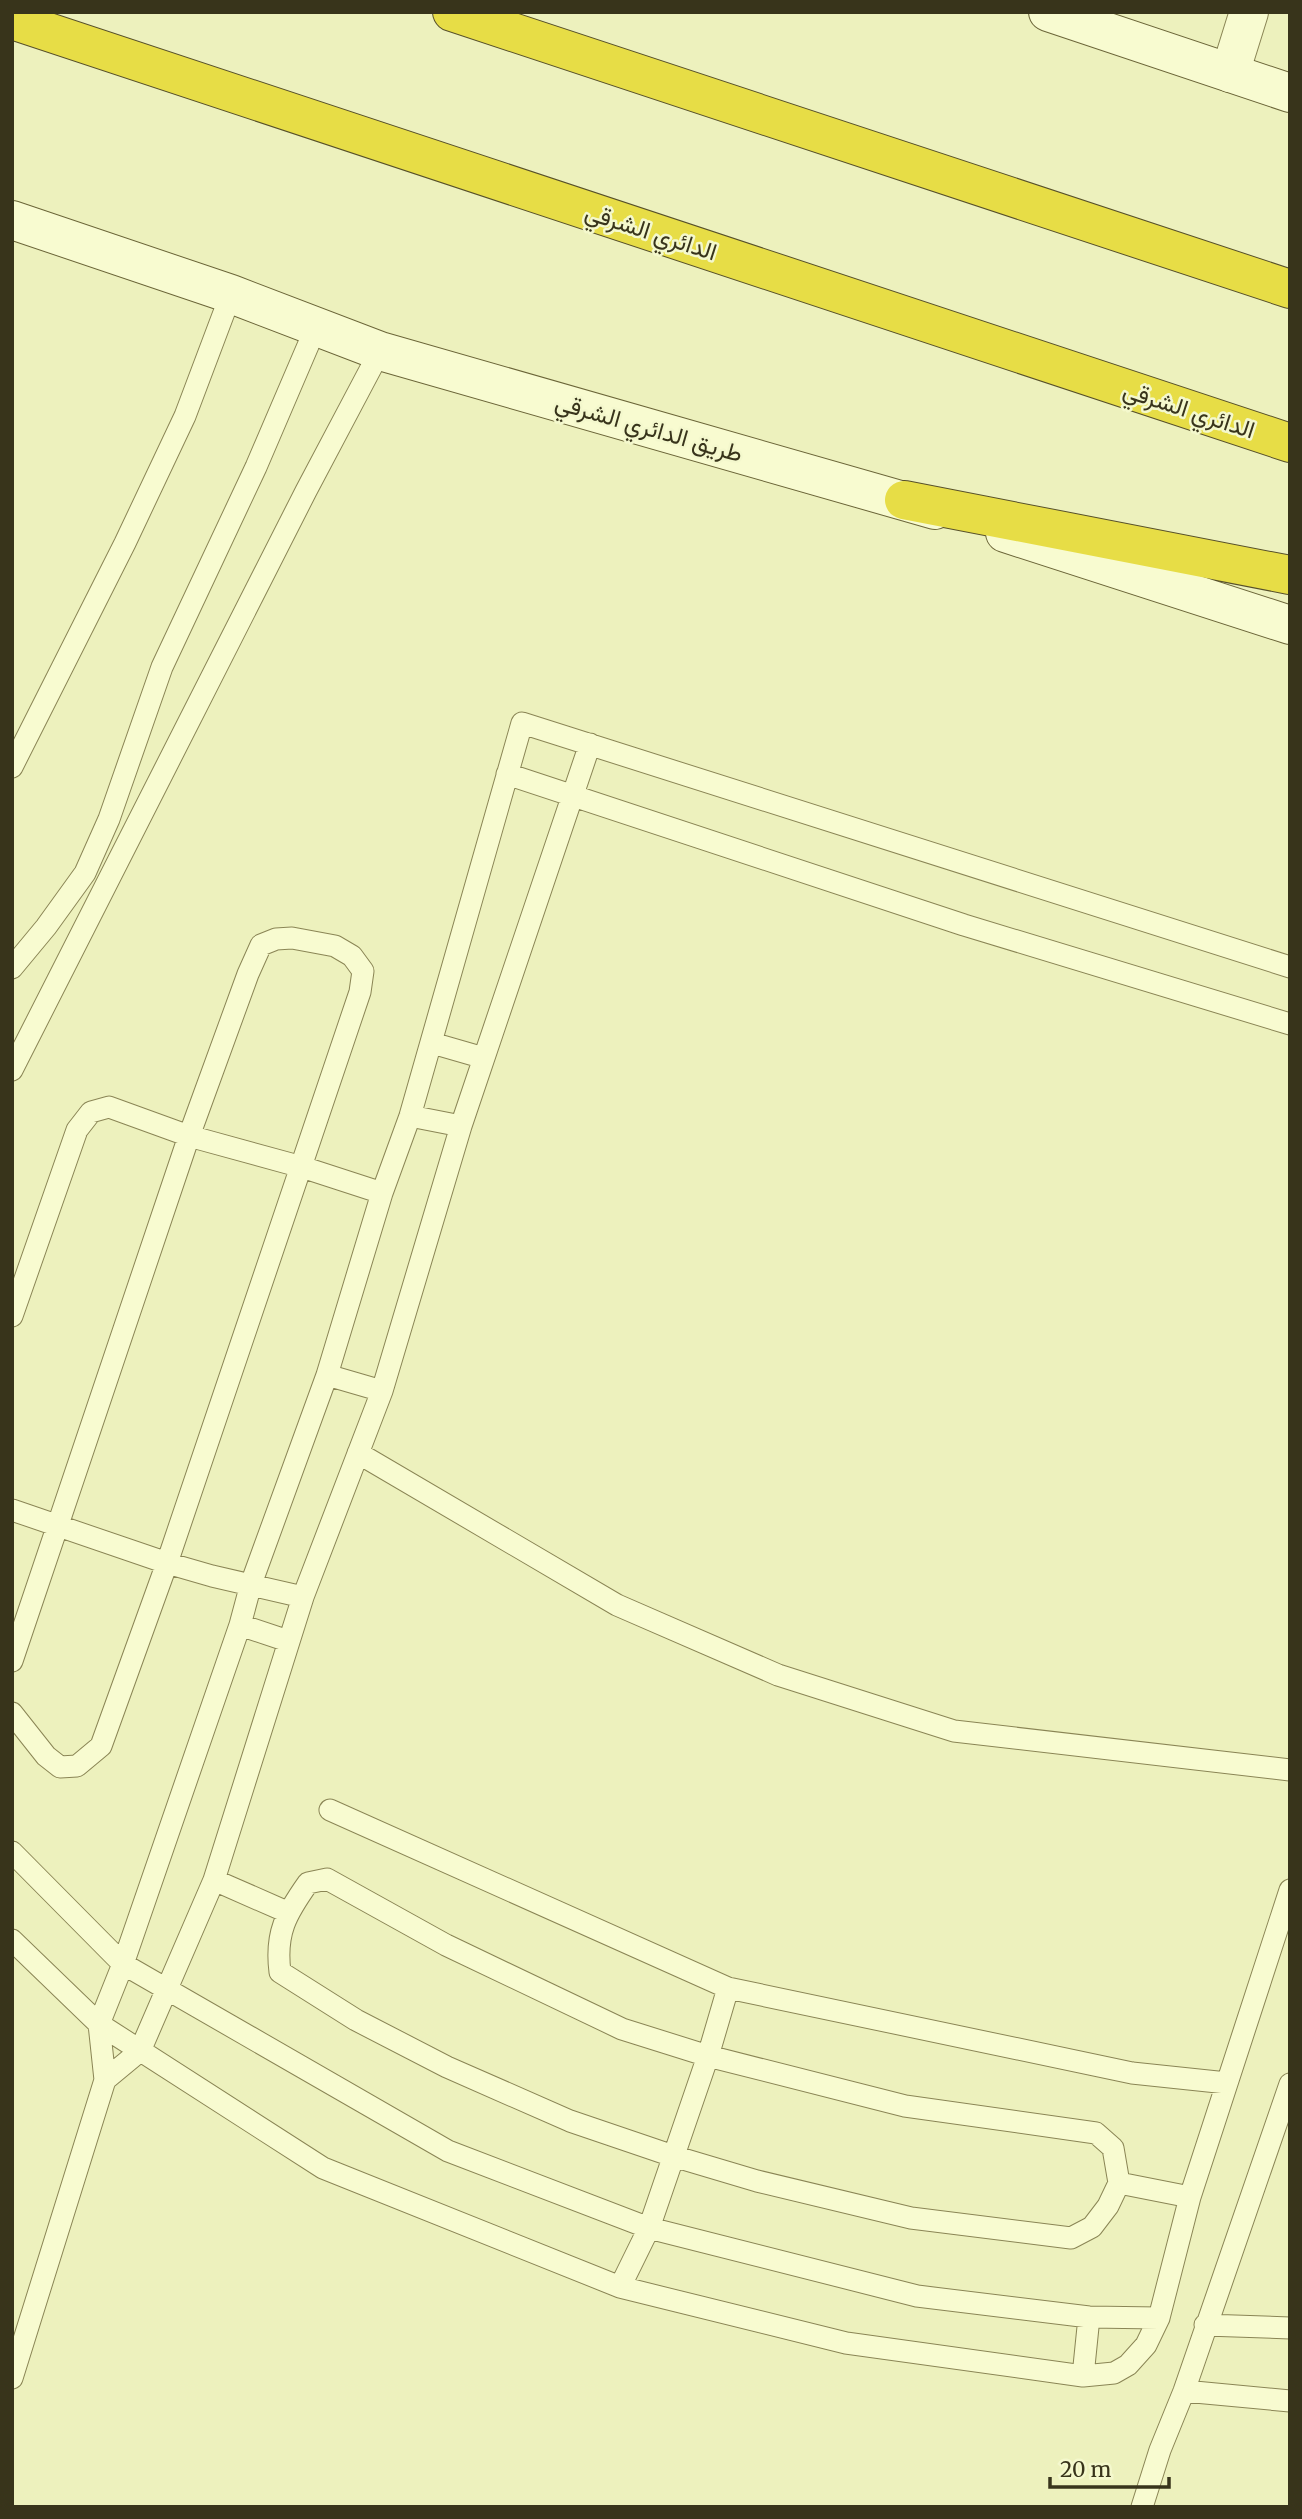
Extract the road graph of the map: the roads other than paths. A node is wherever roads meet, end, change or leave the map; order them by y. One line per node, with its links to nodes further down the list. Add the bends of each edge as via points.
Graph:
1 (452, 12): 8 (highway)
2 (1048, 12): 5 (main road)
3 (1249, 12): 5 (main road)
4 (12, 20): 12 (highway, الدائري الشرقي)
5 (1230, 73): 6 (main road)
6 (1290, 93)
7 (12, 220): 9 (main road, طريق الدائري الشرقي)
8 (1290, 289)
9 (231, 293): 10 (main road, طريق الدائري الشرقي); 17 (lane, via 185,416)
10 (316, 327): 11 (main road, طريق الدائري الشرقي); 21 (lane, via 162,667 109,819 85,873)
11 (380, 351): 13 (main road, طريق الدائري الشرقي); 25 (lane)
12 (1290, 443)
13 (904, 500): 14 (highway); 15 (main road, طريق الدائري الشرقي)
14 (1290, 575)
15 (1290, 625)
16 (590, 744): 18 (lane, via 522,723); 19 (lane); 20 (lane)
17 (12, 767)
18 (507, 774): 19 (lane); 23 (lane)
19 (572, 795): 22 (lane, via 964,925); 24 (lane)
20 (1290, 967)
21 (12, 968)
22 (1290, 1024)
23 (432, 1043): 24 (lane); 26 (lane)
24 (484, 1058): 27 (lane)
25 (12, 1070)
26 (410, 1116): 27 (lane); 30 (lane)
27 (461, 1126): 33 (lane)
28 (189, 1136): 29 (lane); 29 (lane, via 261,946 292,938 335,946 352,956 363,971 360,992); 31 (lane, via 109,1107 91,1112 77,1130); 36 (lane)
29 (302, 1167): 30 (lane); 37 (lane)
30 (382, 1193): 32 (lane)
31 (12, 1316)
32 (327, 1375): 33 (lane); 38 (lane)
33 (382, 1391): 34 (lane)
34 (358, 1453): 39 (lane); 44 (lane, via 617,1605 778,1675 954,1731)
35 (12, 1510): 36 (lane)
36 (57, 1526): 37 (lane); 42 (lane)
37 (167, 1563): 38 (lane); 43 (lane, via 101,1746 77,1766 60,1767)
38 (251, 1584): 39 (lane); 40 (lane)
39 (303, 1597): 41 (lane)
40 (240, 1626): 41 (lane); 51 (lane)
41 (288, 1641): 47 (lane)
42 (12, 1661)
43 (12, 1713)
44 (1290, 1770)
45 (330, 1810): 52 (lane)
46 (12, 1852): 51 (lane)
47 (214, 1880): 49 (lane); 53 (lane)
48 (1290, 1890): 58 (lane)
49 (287, 1912): 56 (lane, via 308,1883 327,1879 446,1944 622,2029); 60 (lane, via 278,1953 280,1972 356,2020 447,2067 570,2121)
50 (12, 1940): 54 (lane)
51 (123, 1964): 53 (lane); 54 (lane)
52 (728, 1988): 56 (lane); 58 (lane, via 1132,2073)
53 (167, 1992): 55 (lane); 63 (lane, via 449,2151)
54 (99, 2024): 55 (lane); 57 (lane)
55 (140, 2051): 57 (lane); 64 (lane, via 323,2168)
56 (708, 2056): 60 (lane); 61 (lane, via 905,2106 1096,2133 1113,2148)
57 (105, 2080): 70 (lane)
58 (1227, 2083): 62 (lane)
59 (1290, 2084): 67 (lane)
60 (673, 2156): 61 (lane, via 911,2218 1071,2238 1092,2227); 63 (lane)
61 (1119, 2183): 62 (lane)
62 (1190, 2197): 66 (lane)
63 (649, 2228): 64 (lane); 65 (lane, via 916,2296)
64 (620, 2287): 69 (lane, via 846,2343)
65 (1089, 2317): 66 (lane); 69 (lane)
66 (1159, 2318): 69 (lane, via 1146,2345 1128,2365 1114,2373)
67 (1205, 2325): 68 (lane); 71 (lane)
68 (1290, 2328)
69 (1083, 2376)
70 (12, 2378)
71 (1184, 2391): 72 (lane); 73 (lane)
72 (1290, 2400)
73 (1142, 2507)

